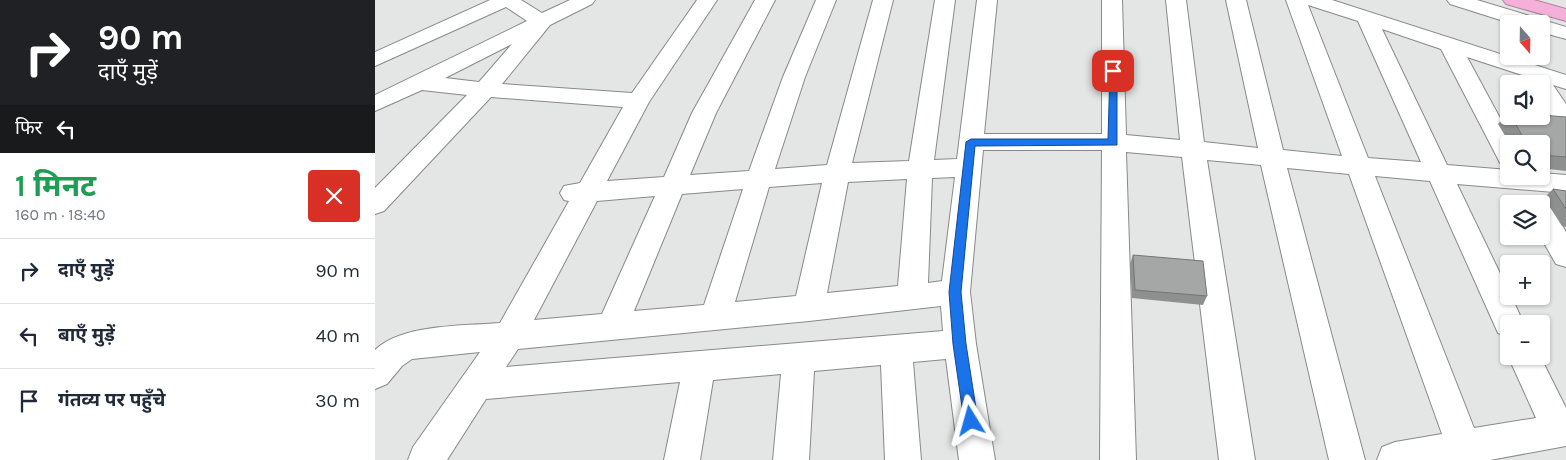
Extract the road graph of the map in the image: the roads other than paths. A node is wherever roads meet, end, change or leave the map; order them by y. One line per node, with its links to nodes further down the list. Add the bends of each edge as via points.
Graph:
1 (457, 0): 17 (street)
2 (507, 0): 17 (street); 21 (street)
3 (585, 0): 21 (street)
4 (707, 0): 32 (street)
5 (765, 0): 48 (street, via 705,113)
6 (826, 0): 45 (street)
7 (883, 0): 44 (street)
8 (945, 0): 41 (street)
9 (987, 0): 38 (street)
10 (1112, 0): 36 (street)
11 (1176, 0): 37 (street)
12 (1237, 0): 39 (street)
13 (1296, 0): 40 (street)
14 (1312, 0): 20 (street)
15 (1457, 0): 18 (street)
16 (1513, 0): 19 (highway)
17 (477, 13): 25 (street)
18 (1506, 15)
19 (1566, 15)
20 (1366, 17): 24 (street); 43 (street)
21 (542, 22): 28 (street); 30 (street)
22 (1550, 29): 23 (street)
23 (1566, 33)
24 (1449, 43): 26 (street); 35 (street)
25 (375, 60)
26 (1526, 75)
27 (1550, 81): 29 (street)
28 (417, 82): 30 (street); 33 (street)
29 (1566, 82)
30 (485, 90): 32 (street); 50 (street)
31 (1550, 98): 34 (street)
32 (639, 101): 49 (street)
33 (375, 104)
34 (1566, 121)
35 (1500, 140)
36 (1113, 142): 37 (street); 38 (street); 74 (street)
37 (1193, 150): 39 (street); 75 (street)
38 (969, 155): 41 (street); 53 (street)
39 (1272, 157): 40 (street); 76 (street)
40 (1357, 166): 43 (street); 68 (street)
41 (921, 169): 44 (street); 54 (street)
42 (1500, 171): 43 (street)
43 (1437, 172): 56 (street)
44 (837, 173): 45 (street); 55 (street)
45 (758, 179): 48 (street); 57 (street)
46 (1550, 180): 47 (street)
47 (1566, 184)
48 (674, 186): 49 (street); 58 (street)
49 (576, 193): 59 (street)
50 (376, 202)
51 (1550, 229): 52 (street)
52 (1566, 256)
53 (955, 292): 54 (street); 60 (street)
54 (912, 296): 55 (street)
55 (809, 308): 57 (street)
56 (1505, 315)
57 (716, 316): 58 (street)
58 (612, 326): 59 (street)
59 (509, 336): 65 (street, via 405,347 389,356); 66 (street)
60 (960, 344): 61 (street); 73 (street)
61 (895, 349): 62 (street); 72 (street)
62 (799, 358): 64 (street); 71 (street)
63 (1529, 365): 67 (street)
64 (699, 366): 66 (street); 70 (street)
65 (375, 374)
66 (477, 385): 69 (street)
67 (1562, 429): 68 (street)
68 (1464, 447): 77 (street)
69 (426, 460)
70 (681, 460)
71 (791, 460)
72 (903, 460)
73 (977, 460)
74 (1118, 460)
75 (1237, 460)
76 (1347, 460)
77 (1395, 460)

